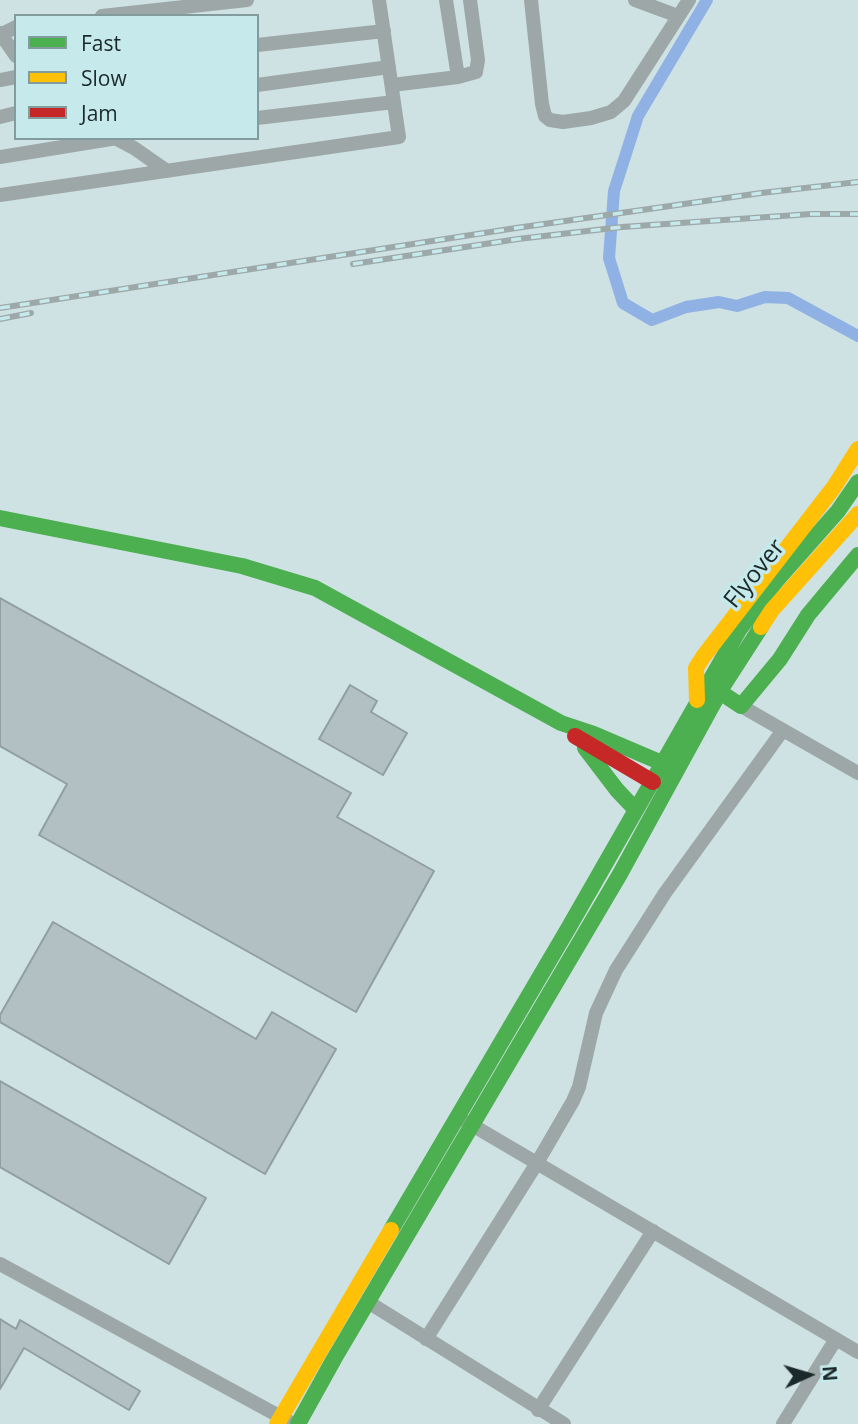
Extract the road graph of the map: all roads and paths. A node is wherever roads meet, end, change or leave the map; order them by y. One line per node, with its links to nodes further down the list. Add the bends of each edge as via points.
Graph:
1 (247, 0): 8 (street)
2 (379, 0): 10 (street)
3 (446, 0): 15 (street)
4 (470, 0): 15 (street, via 478,68 472,75)
5 (530, 0): 9 (street, via 545,116 562,122 611,112 624,101)
6 (635, 0): 9 (street)
7 (689, 0): 9 (street)
8 (120, 14)
9 (678, 16)
10 (384, 31): 12 (street); 14 (street)
11 (0, 34): 13 (street)
12 (259, 45)
13 (14, 53)
14 (389, 67): 16 (street); 17 (street)
15 (454, 78): 17 (street)
16 (259, 85)
17 (392, 85): 18 (street)
18 (394, 102): 19 (street); 23 (street, via 399,137)
19 (259, 118)
20 (104, 140): 22 (street)
21 (120, 140): 23 (street)
22 (0, 157)
23 (167, 171): 24 (street)
24 (0, 195)
25 (858, 449): 31 (main road, via 703,657 696,668)
26 (858, 482): 31 (main road, Flyover, via 739,630)
27 (856, 516): 30 (main road, Flyover, via 772,610)
28 (0, 518): 33 (main road, via 242,566 315,588)
29 (858, 555): 32 (main road)
30 (720, 692): 32 (main road); 40 (main road, Flyover, via 620,874)
31 (697, 700): 36 (main road, Flyover)
32 (741, 706): 34 (street)
33 (561, 723): 35 (main road); 36 (main road)
34 (783, 730): 37 (street); 41 (street, via 615,970 594,1021 579,1087)
35 (579, 739): 38 (main road); 39 (main road)
36 (662, 763): 38 (main road, Flyover)
37 (858, 774)
38 (653, 782): 39 (main road, Flyover)
39 (635, 809): 40 (main road, Flyover)
40 (465, 1121): 41 (street); 44 (main road); 49 (main road, via 293,1395)
41 (537, 1163): 42 (street); 45 (street)
42 (653, 1231): 46 (street); 48 (street)
43 (0, 1264): 49 (street)
44 (368, 1302): 45 (street); 49 (main road, via 309,1406)
45 (425, 1339): 48 (street)
46 (836, 1339): 47 (street); 51 (street)
47 (858, 1352)
48 (538, 1410): 50 (street)
49 (287, 1422)
50 (565, 1424)
51 (783, 1424)

